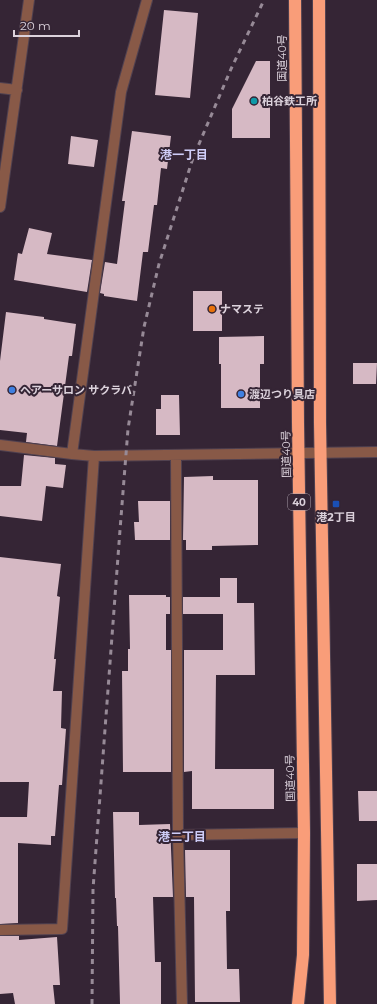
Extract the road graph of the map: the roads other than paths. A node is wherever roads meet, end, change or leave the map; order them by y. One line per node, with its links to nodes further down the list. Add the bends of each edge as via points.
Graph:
1 (29, 0): 6 (street)
2 (148, 0): 12 (street, via 121,92)
3 (295, 0): 10 (highway, 国道40号 / 40)
4 (319, 0): 11 (highway, 40)
5 (0, 88): 6 (street)
6 (17, 90): 7 (street)
7 (0, 207)
8 (0, 445): 12 (street)
9 (377, 452): 11 (street)
10 (298, 453): 11 (street); 14 (street); 15 (highway, 国道40号 / 40)
11 (321, 453): 20 (highway, 40)
12 (72, 454): 13 (street)
13 (94, 456): 14 (street); 17 (street, via 62,929)
14 (176, 456): 16 (street)
15 (304, 833): 16 (street); 19 (highway, 国道40号 / 40, via 303,955)
16 (178, 834): 18 (street)
17 (0, 930)
18 (182, 1004)
19 (298, 1004)
20 (330, 1004)

